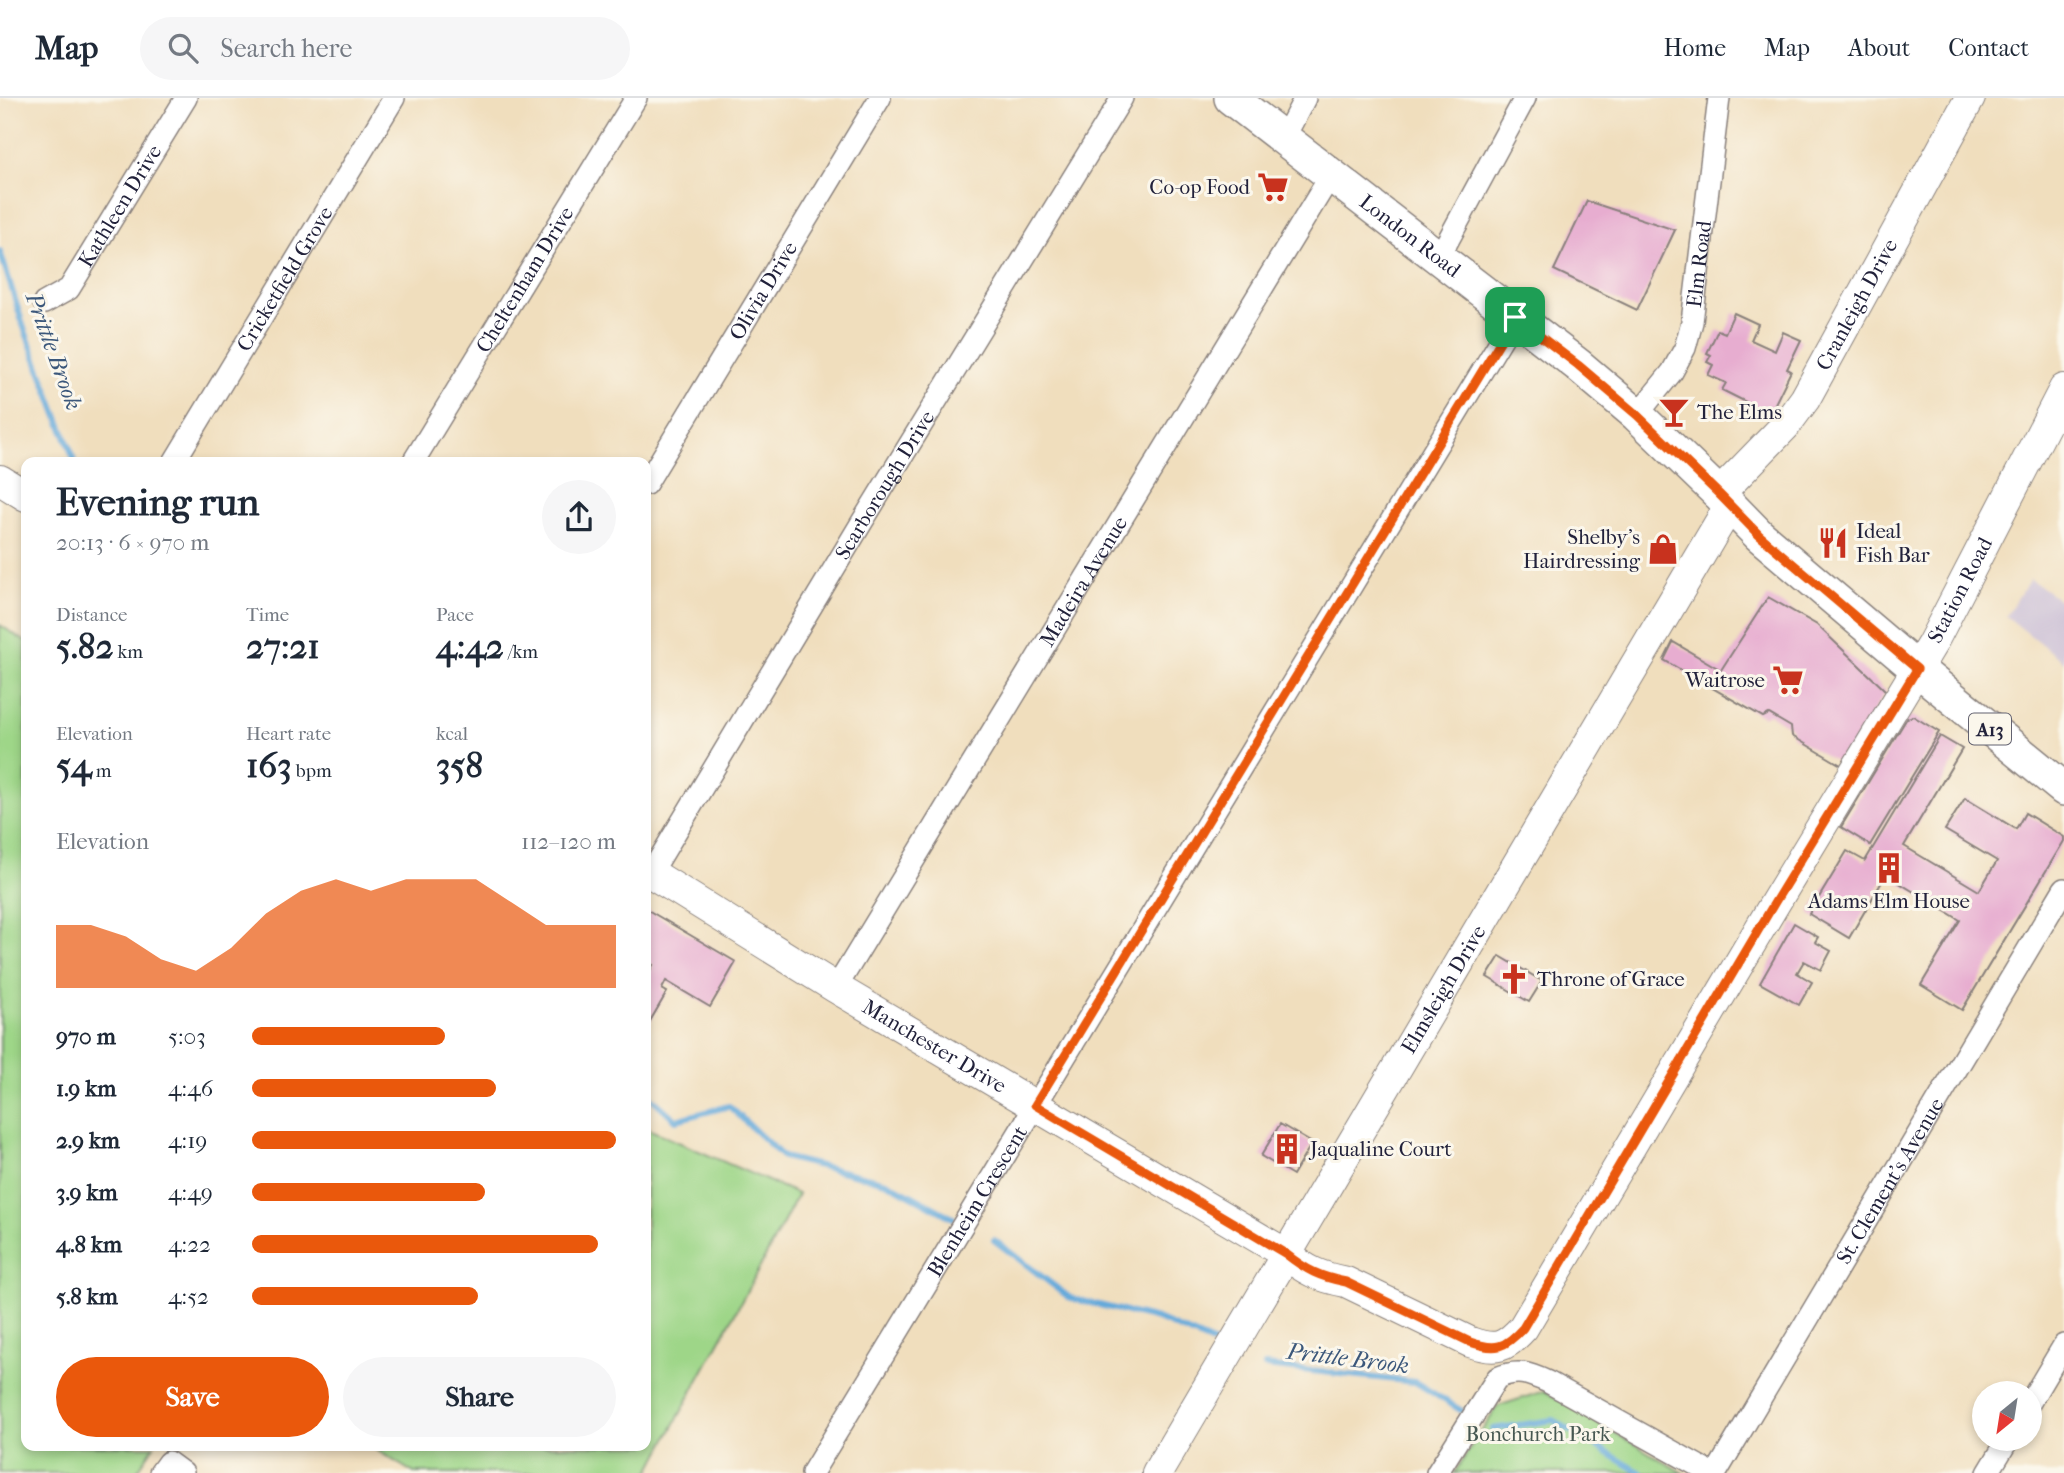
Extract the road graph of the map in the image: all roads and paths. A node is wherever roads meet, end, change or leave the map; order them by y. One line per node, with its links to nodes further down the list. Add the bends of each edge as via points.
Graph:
1 (186, 98): 14 (street, Kathleen Drive, via 69,289)
2 (394, 98): 18 (street, Cricketfield Grove)
3 (636, 98): 19 (street, Cheltenham Drive)
4 (880, 98): 20 (street, Olivia Drive)
5 (1122, 98): 26 (street, Scarborough Drive)
6 (1231, 98): 11 (main road, London Road / A13)
7 (1305, 98): 11 (street)
8 (1525, 98): 13 (street)
9 (1719, 98): 17 (street, Elm Road, via 1692,322 1672,372)
10 (1970, 98): 23 (street, Cranleigh Drive, via 1805,399)
11 (1284, 138): 12 (main road, London Road / A13)
12 (1331, 174): 13 (main road, London Road / A13); 29 (street, Madeira Avenue)
13 (1438, 259): 15 (main road, London Road / A13)
14 (44, 303)
15 (1515, 317): 17 (main road, London Road / A13); 30 (street, Blenheim Crescent)
16 (2064, 389): 24 (street, Station Road)
17 (1637, 415): 23 (main road, London Road / A13)
18 (177, 457)
19 (417, 457)
20 (651, 476)
21 (0, 480): 22 (street)
22 (21, 493)
23 (1725, 499): 24 (main road, London Road / A13, via 1759,535); 31 (street, Elmsleigh Drive)
24 (1917, 669): 25 (main road, London Road / A13); 32 (street, Station Road)
25 (2064, 789)
26 (651, 866)
27 (651, 873): 29 (street, Manchester Drive)
28 (2064, 889): 41 (street, St. Clement's Avenue)
29 (836, 988): 30 (street, Manchester Drive)
30 (1035, 1105): 31 (street, Manchester Drive); 38 (street, Blenheim Crescent)
31 (1286, 1254): 32 (street, Manchester Drive, via 1323,1278 1346,1282 1486,1347 1500,1347); 39 (street, Elmsleigh Drive)
32 (1523, 1328)
33 (2064, 1345): 34 (street)
34 (2042, 1382)
35 (2001, 1451): 42 (street)
36 (160, 1473): 37 (street, via 168,1462)
37 (183, 1473)
38 (812, 1473)
39 (1157, 1473)
40 (1437, 1473): 41 (street, via 1484,1395 1497,1378 1511,1372 1548,1382)
41 (1714, 1473)
42 (1988, 1473)

